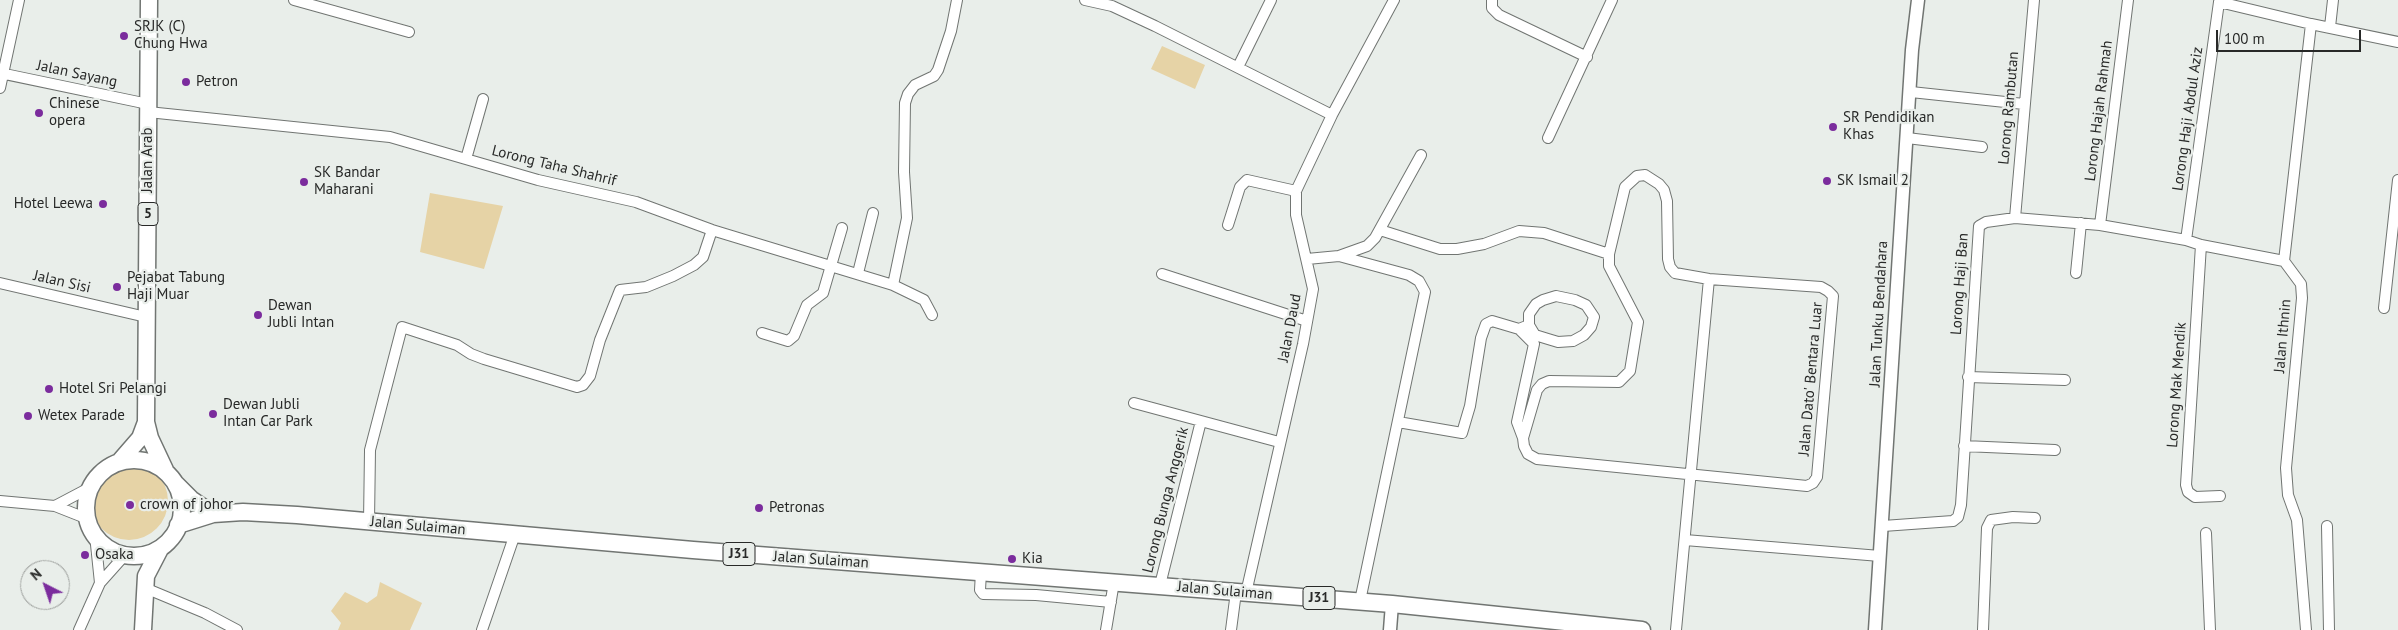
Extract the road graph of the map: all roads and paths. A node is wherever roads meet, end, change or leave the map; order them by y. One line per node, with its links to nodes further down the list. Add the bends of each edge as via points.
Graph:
1 (19, 0): 21 (street)
2 (149, 0): 26 (main road, Jalan Arab / 5)
3 (294, 0): 17 (street)
4 (957, 0): 56 (street, via 938,70 934,76 916,85 905,102 907,218)
5 (1085, 0): 20 (street, via 1112,6)
6 (1271, 0): 20 (street)
7 (1394, 0): 27 (street, Jalan Daud)
8 (1492, 0): 19 (street, via 1492,8 1499,15)
9 (1612, 0): 19 (street)
10 (1918, 0): 23 (street, Jalan Tunku Bendahara)
11 (2034, 0): 25 (street, Lorong Rambutan)
12 (2128, 0): 40 (street, Lorong Hajah Rahmah)
13 (2333, 0): 16 (street)
14 (2216, 1): 15 (street); 44 (street, Lorong Haji Abdul Aziz)
15 (2311, 24): 16 (street); 49 (street)
16 (2330, 27): 18 (street)
17 (409, 32)
18 (2398, 42)
19 (1587, 57): 28 (street)
20 (1238, 67): 27 (street)
21 (2, 74): 22 (street); 26 (street, Jalan Sayang)
22 (0, 88)
23 (1911, 92): 25 (street); 29 (street, Jalan Tunku Bendahara)
24 (483, 99): 32 (street)
25 (2024, 104): 37 (street, Lorong Rambutan)
26 (148, 108): 32 (street, Lorong Taha Shahrif, via 390,137); 59 (main road, Jalan Arab / 5)
27 (1332, 114): 34 (street, Jalan Daud)
28 (1548, 138)
29 (1907, 138): 30 (street); 86 (street, Jalan Tunku Bendahara)
30 (1982, 147)
31 (1421, 155): 43 (street)
32 (466, 159): 42 (street, Lorong Taha Shahrif, via 538,180 636,202)
33 (2398, 180): 35 (street)
34 (1296, 191): 39 (street, via 1246,180 1240,187); 48 (street, Jalan Daud, via 1296,215)
35 (2396, 210): 57 (street)
36 (873, 213): 51 (street)
37 (2016, 218): 38 (street, Lorong Haji Ban); 64 (street, Lorong Haji Ban, via 1986,222 1977,231)
38 (2081, 223): 40 (street, Lorong Haji Ban); 52 (street)
39 (1228, 225)
40 (2100, 225): 44 (street, Lorong Haji Ban)
41 (842, 228): 50 (street)
42 (712, 230): 50 (street, Lorong Taha Shahrif); 84 (street, via 703,257 694,266 652,285 620,290 590,376 577,387 484,359 457,345 402,327 370,450)
43 (1380, 230): 46 (street, via 1440,249 1484,244 1520,231 1544,233); 47 (street, via 1367,246)
44 (2186, 240): 45 (street, Lorong Haji Ban)
45 (2201, 245): 49 (street, Lorong Haji Ban); 78 (street, Lorong Mak Mendik, via 2186,485 2188,492 2195,497)
46 (1609, 254): 54 (street, via 1625,187 1637,176 1645,175 1664,190 1670,266 1682,276); 70 (street, via 1609,266 1638,322 1630,371 1619,382 1549,381 1542,384 1537,390)
47 (1339, 256): 48 (street); 69 (street, via 1409,275 1419,281 1425,292)
48 (1307, 259): 60 (street, Jalan Daud, via 1313,288)
49 (2284, 261): 120 (street, Jalan Ithnin, via 2301,284 2302,298 2286,468 2288,494 2297,520)
50 (831, 264): 51 (street, Lorong Taha Shahrif); 63 (street, via 823,293 807,305 794,336 788,341)
51 (858, 273): 56 (street, Lorong Taha Shahrif)
52 (2076, 273)
53 (1162, 274): 60 (street)
54 (1709, 279): 75 (street); 75 (street, Jalan Dato' Bentara Luar, via 1820,287 1828,291 1833,296 1830,342 1817,477 1813,484)
55 (0, 283): 59 (street, Jalan Sisi)
56 (893, 285): 58 (street, Lorong Taha Shahrif, via 924,300)
57 (2384, 308)
58 (932, 315)
59 (146, 317): 68 (main road, Jalan Arab / 5)
60 (1307, 321): 71 (street, Jalan Daud)
61 (1529, 324): 61 (street, via 1529,314 1536,304 1556,296 1586,305 1594,317 1591,327 1573,341 1558,342 1535,335); 62 (street)
62 (1519, 329): 69 (street, via 1492,321 1483,327 1470,406 1462,433); 70 (street, via 1534,344 1517,422)
63 (762, 333)
64 (1968, 377): 65 (street); 72 (street, Lorong Haji Ban)
65 (2065, 380)
66 (1134, 403): 67 (street, Lorong Bunga Anggerik)
67 (1201, 421): 71 (street, Lorong Bunga Anggerik); 100 (street, Lorong Bunga Anggerik)
68 (146, 422): 74 (main road, Jalan Arab / 5, via 140,438); 76 (main road, 5, via 150,438)
69 (1398, 422): 103 (street)
70 (1523, 438): 75 (street, via 1528,454 1537,459)
71 (1279, 442): 101 (street, Jalan Daud)
72 (1964, 446): 73 (street); 86 (street, Lorong Haji Ban, via 1958,517 1953,521)
73 (2055, 450)
74 (120, 462): 76 (main road, via 144,460); 77 (main road, via 98,476)
75 (1691, 474): 91 (street)
76 (169, 475): 81 (main road, via 192,499); 85 (main road, 5, via 181,502)
77 (91, 487): 80 (street); 83 (main road)
78 (2220, 496)
79 (0, 501): 80 (street)
80 (55, 506): 83 (street)
81 (213, 514): 84 (main road, Jalan Sulaiman / J31, via 252,512); 85 (main road, J31)
82 (2036, 518): 118 (street, via 1991,520 1987,528)
83 (88, 519): 90 (main road)
84 (369, 522): 89 (main road, Jalan Sulaiman / J31)
85 (178, 526): 92 (main road)
86 (1883, 526): 94 (street, Jalan Tunku Bendahara)
87 (2327, 526): 121 (street)
88 (2206, 533): 119 (street)
89 (515, 534): 95 (main road, Jalan Sulaiman / J31); 111 (street)
90 (95, 535): 93 (main road, via 113,551); 99 (street)
91 (1685, 540): 94 (street); 116 (street)
92 (160, 549): 93 (main road, via 146,555); 97 (main road)
93 (128, 556): 97 (main road); 99 (street)
94 (1880, 556): 117 (street, Jalan Tunku Bendahara)
95 (981, 572): 96 (main road, Jalan Sulaiman / J31); 102 (street, via 980,590 983,594)
96 (1040, 576): 98 (main road, Jalan Sulaiman / J31); 102 (street)
97 (146, 582): 109 (main road); 110 (street)
98 (1114, 582): 100 (main road, Jalan Sulaiman / J31); 104 (street)
99 (100, 583): 108 (street)
100 (1160, 585): 101 (main road, Jalan Sulaiman / J31)
101 (1241, 592): 103 (main road, Jalan Sulaiman / J31); 113 (street, Jalan Daud)
102 (1036, 595): 104 (street)
103 (1360, 601): 105 (main road, Jalan Sulaiman / J31)
104 (1111, 602): 112 (street)
105 (1392, 604): 106 (main road, J31); 114 (street)
106 (1560, 625): 107 (main road, J31)
107 (1609, 629): 115 (main road, J31)
108 (79, 630)
109 (143, 630)
110 (237, 630)
111 (482, 630)
112 (1106, 630)
113 (1231, 630)
114 (1390, 630)
115 (1642, 630)
116 (1676, 630)
117 (1876, 630)
118 (1983, 630)
119 (2210, 630)
120 (2306, 630)
121 (2329, 630)

